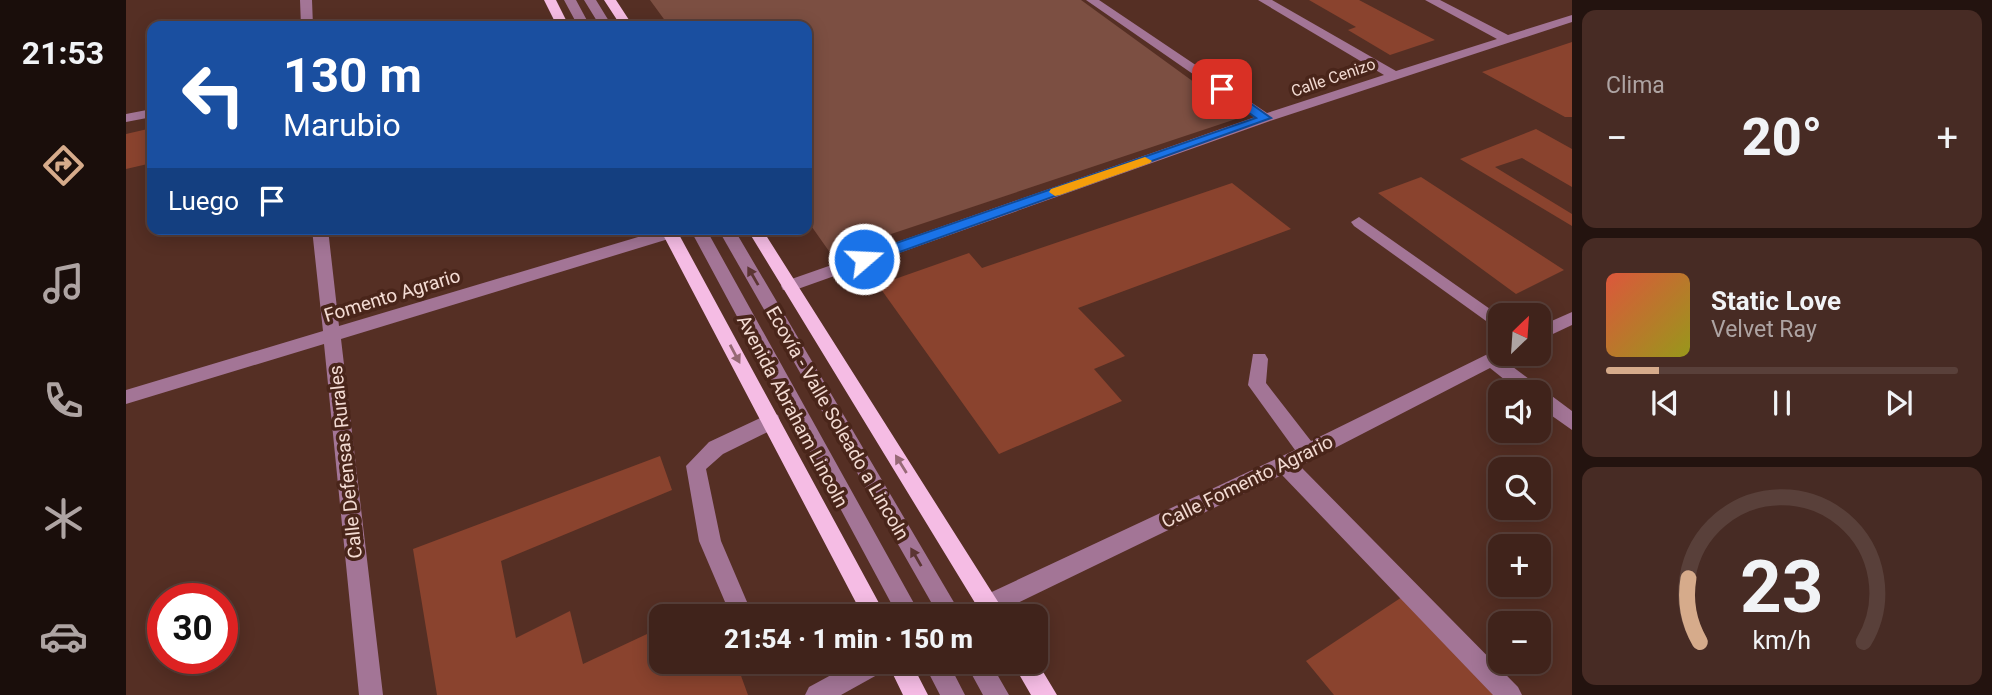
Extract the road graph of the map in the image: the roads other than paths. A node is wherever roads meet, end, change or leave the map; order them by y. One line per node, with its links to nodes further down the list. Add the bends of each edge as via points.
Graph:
1 (306, 0): 10 (street)
2 (550, 0): 11 (main road)
3 (570, 0): 12 (street)
4 (590, 0): 13 (street)
5 (610, 0): 14 (main road)
6 (1092, 0): 19 (street)
7 (1265, 0): 16 (street)
8 (1431, 0): 15 (street)
9 (1572, 18): 15 (street, Calle Cenizo)
10 (307, 21)
11 (561, 21)
12 (581, 21)
13 (603, 21)
14 (624, 21)
15 (1507, 39): 16 (street, Calle Cenizo)
16 (1393, 75): 19 (street, Calle Cenizo)
17 (147, 114): 18 (street)
18 (126, 118)
19 (1265, 118): 27 (street, Calle Cenizo)
20 (1359, 222): 28 (street)
21 (321, 235): 31 (street, Calle Defensas Rurales)
22 (656, 235): 31 (street, Fomento Agrario)
23 (671, 235): 38 (main road, Avenida Abraham Lincoln, one-way to 38)
24 (701, 235): 44 (street)
25 (729, 235): 45 (street, Ecovía - Valle Soleado a Lincoln, one-way to 25)
26 (758, 235): 27 (main road)
27 (789, 286): 46 (main road, one-way to 27)
28 (1488, 316)
29 (1572, 318): 30 (street)
30 (1551, 328)
31 (331, 335): 36 (street, Fomento Agrario); 53 (street, Calle Defensas Rurales)
32 (1259, 359): 40 (street, via 1257,385)
33 (1488, 360): 40 (street, Calle Fomento Agrario)
34 (1506, 366): 35 (street)
35 (1521, 380)
36 (126, 397)
37 (1551, 406): 39 (street)
38 (771, 421): 42 (street, via 716,448 696,466 710,541); 43 (main road, Avenida Abraham Lincoln)
39 (1572, 422)
40 (1308, 452): 41 (street, Calle Fomento Agrario)
41 (1285, 464): 47 (street, Calle Fomento Agrario); 59 (street)
42 (737, 604)
43 (868, 604)
44 (903, 604)
45 (944, 604)
46 (989, 604)
47 (1007, 604)
48 (856, 674): 54 (street)
49 (905, 674): 55 (main road)
50 (942, 674): 56 (street)
51 (984, 674): 57 (street)
52 (1032, 674): 58 (main road)
53 (371, 695)
54 (817, 695)
55 (916, 695)
56 (953, 695)
57 (997, 695)
58 (1045, 695)
59 (1510, 695)

